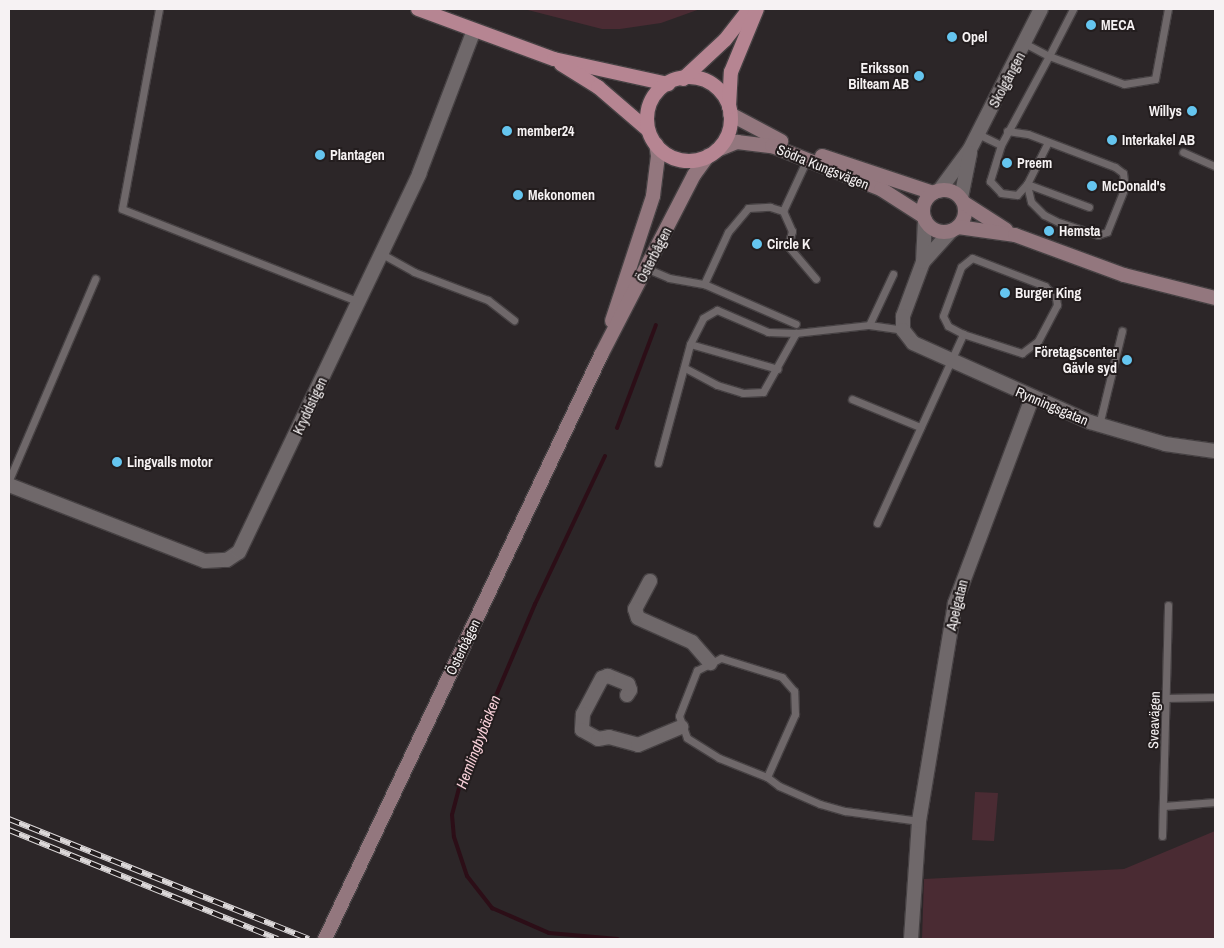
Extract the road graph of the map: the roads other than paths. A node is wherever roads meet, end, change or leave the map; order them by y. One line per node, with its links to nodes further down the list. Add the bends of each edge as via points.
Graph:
1 (158, 9): 42 (lane, via 122,209)
2 (418, 9): 8 (main road)
3 (749, 9): 12 (main road, via 725,40)
4 (757, 9): 14 (main road, via 732,72)
5 (1041, 9): 9 (street, Skolgången)
6 (1073, 9): 10 (lane)
7 (1168, 9): 10 (lane, via 1155,79 1124,84)
8 (474, 30): 11 (main road); 34 (street, Kryddstigen, via 419,174)
9 (1026, 44): 10 (lane); 17 (street, Skolgången)
10 (1050, 56): 16 (lane)
11 (554, 59): 13 (main road); 15 (main road, via 598,87)
12 (683, 79): 13 (main road); 14 (main road, via 702,80 713,85)
13 (668, 84): 15 (main road, via 652,97 648,108)
14 (729, 110): 23 (main road, via 728,133); 27 (main road, Södra Kungsvägen, via 776,139)
15 (648, 130): 19 (main road)
16 (1007, 131): 18 (lane); 20 (lane)
17 (978, 134): 20 (lane); 21 (street, Skolgången)
18 (1048, 142): 26 (lane); 26 (lane, via 1123,173 1124,187 1106,232 1098,235 1044,215 1030,202)
19 (656, 144): 23 (main road, via 680,160 700,160); 51 (main road, Österbågen, via 658,156 653,196)
20 (1001, 145): 26 (lane, via 990,182 1001,193 1017,195)
21 (970, 149): 27 (street, Skolgången); 28 (street, Skolgången)
22 (1183, 152): 25 (lane)
23 (713, 153): 24 (main road, Södra Kungsvägen, via 737,142 757,142); 36 (main road, Österbågen, via 694,175)
24 (806, 159): 30 (lane); 31 (main road, Södra Kungsvägen, via 881,189)
25 (1215, 166)
26 (1027, 184): 29 (lane)
27 (936, 192): 28 (main road, via 950,190); 31 (main road, via 925,201)
28 (962, 201): 32 (main road, via 965,216); 33 (main road)
29 (1089, 207)
30 (783, 211): 39 (lane, via 792,230 788,246); 40 (lane, via 770,207 748,208 728,232)
31 (924, 218): 32 (main road, via 937,231); 35 (street)
32 (955, 229): 33 (main road); 35 (street)
33 (1015, 235): 41 (main road, via 1124,275)
34 (382, 254): 42 (street, Kryddstigen); 43 (lane, via 414,272 488,300)
35 (923, 262): 46 (street, via 905,307)
36 (648, 269): 40 (lane, via 669,278); 51 (main road, Österbågen)
37 (893, 274): 45 (lane)
38 (95, 279): 61 (lane)
39 (816, 279)
40 (704, 284): 44 (lane)
41 (1215, 298)
42 (359, 302): 62 (street, Kryddstigen, via 249,538 234,556 214,562 193,557)
43 (514, 320)
44 (796, 324)
45 (869, 325): 46 (lane); 48 (lane)
46 (903, 330): 52 (street, Rynningsgatan, via 913,343)
47 (1122, 331): 57 (lane)
48 (796, 333): 50 (lane, via 768,332 716,310 703,318); 54 (lane)
49 (963, 334): 49 (lane, via 1022,353 1038,341 1057,305 1056,298 1045,286 972,258 962,267 943,316 948,326); 52 (lane)
50 (690, 344): 53 (lane); 54 (lane)
51 (601, 355): 76 (main road, Österbågen)
52 (949, 362): 56 (street, Rynningsgatan); 58 (lane)
53 (685, 368): 54 (lane, via 717,385 743,392 763,392); 60 (lane)
54 (778, 369)
55 (852, 398): 58 (lane)
56 (1032, 398): 57 (street, Rynningsgatan); 74 (street, Apelgatan, via 955,603)
57 (1099, 425): 59 (street, Rynningsgatan, via 1166,444)
58 (920, 427): 63 (lane)
59 (1215, 451)
60 (658, 463)
61 (9, 480)
62 (9, 485)
63 (877, 524)
64 (650, 581): 66 (street, via 635,609 638,618 692,642)
65 (1168, 605): 69 (lane, Sveavägen)
66 (710, 663): 70 (lane, via 697,670 679,716); 71 (lane, via 721,658 782,677 794,691 796,714)
67 (627, 695): 70 (street, via 630,690 628,684 608,676 602,678 583,714 582,730 598,739 609,737 638,745)
68 (1215, 697): 69 (lane)
69 (1167, 698): 73 (lane, Sveavägen)
70 (680, 727): 71 (lane, via 687,738 719,758)
71 (768, 777): 74 (lane, via 779,786 844,811)
72 (1215, 802): 73 (lane)
73 (1164, 806): 75 (lane, Sveavägen)
74 (919, 821): 77 (street, Apelgatan)
75 (1162, 836)
76 (325, 939)
77 (910, 939)

